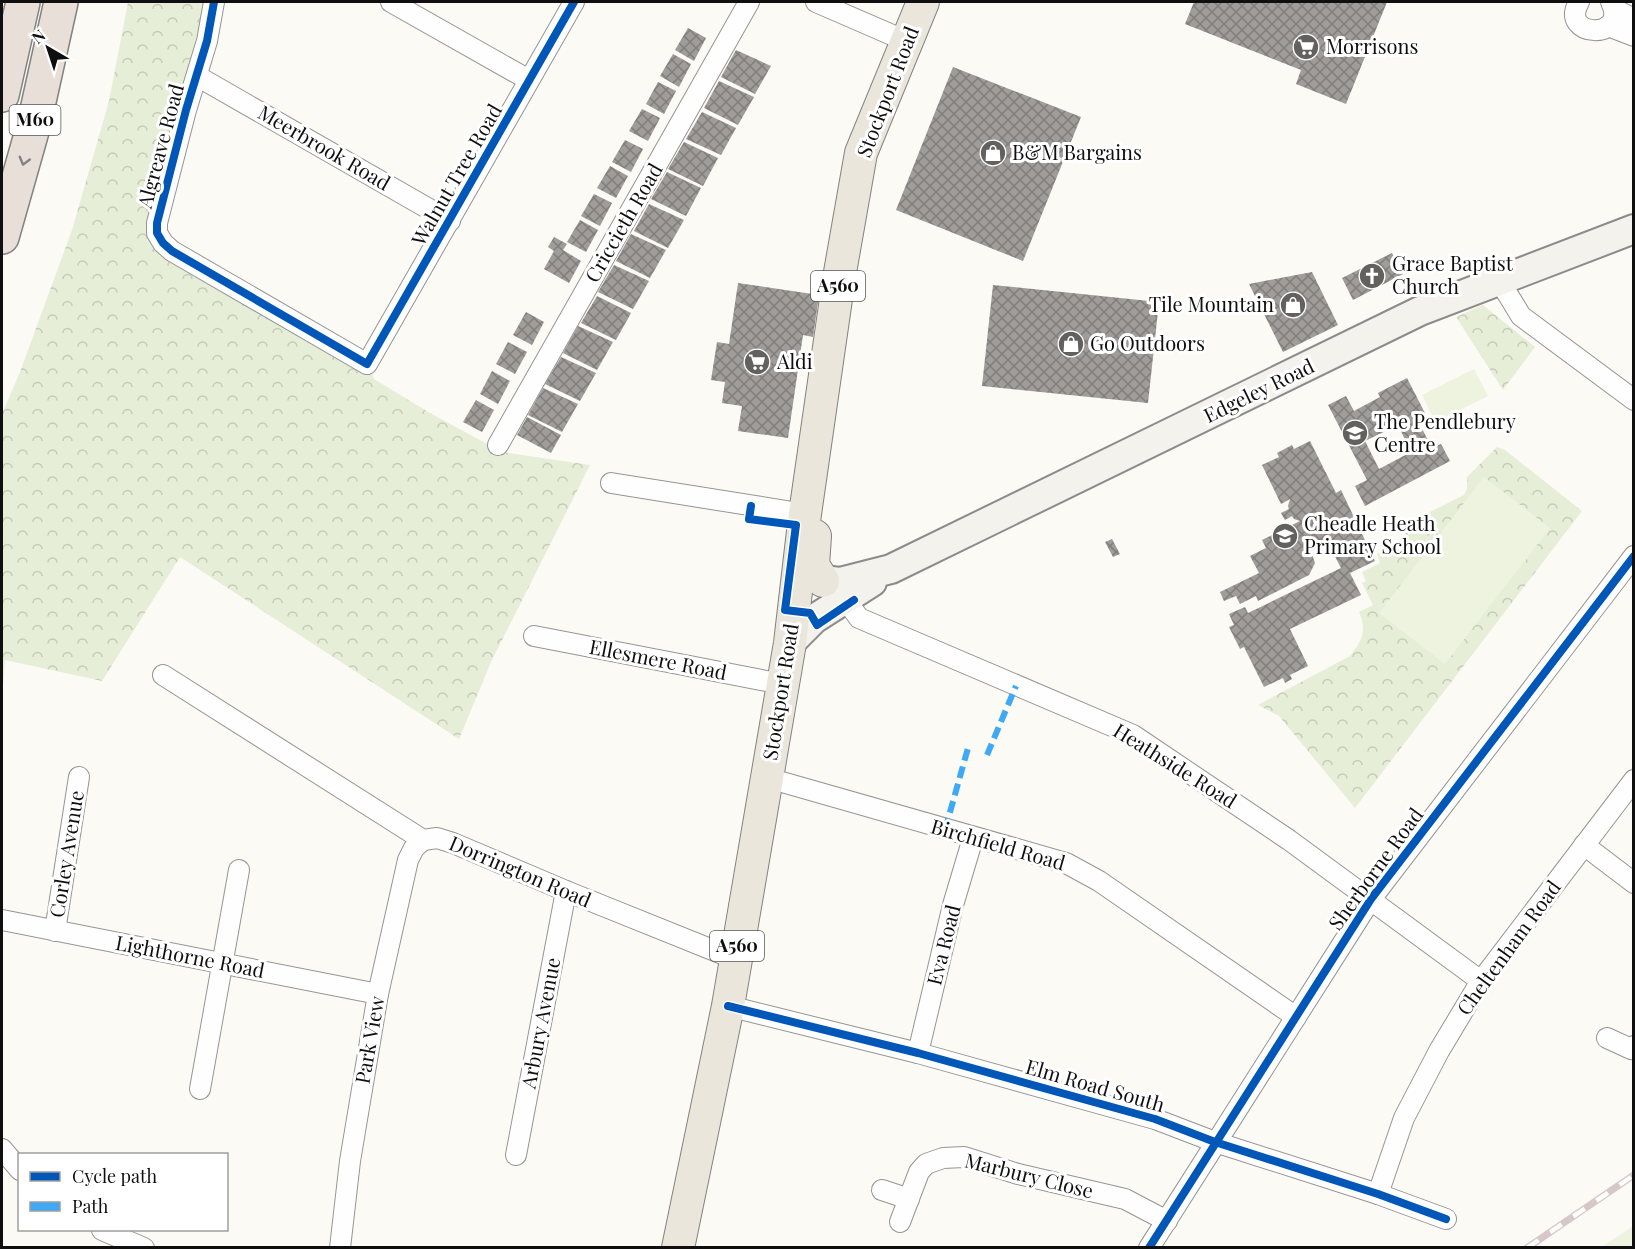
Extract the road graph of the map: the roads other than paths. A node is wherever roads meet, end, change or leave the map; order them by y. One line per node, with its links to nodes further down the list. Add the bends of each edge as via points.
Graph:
1 (23, 2): 16 (highway, M60)
2 (61, 2): 19 (highway, M60, one-way to 19, via 34,124)
3 (214, 2): 14 (street, Algreave Road)
4 (391, 2): 15 (street)
5 (574, 2): 15 (street, Walnut Tree Road)
6 (749, 2): 23 (street, Criccieth Road)
7 (816, 2): 13 (street)
8 (923, 2): 13 (main road, Stockport Road / A560)
9 (1579, 2): 10 (street, via 1576,18 1584,28 1597,31)
10 (1611, 12): 11 (street); 12 (street)
11 (1634, 19)
12 (1634, 36)
13 (906, 41): 25 (main road, Stockport Road / A560, via 861,153)
14 (197, 76): 17 (street, Meerbrook Road); 21 (street, Algreave Road, via 157,233 172,251)
15 (529, 80): 17 (street, Walnut Tree Road)
16 (2, 95)
17 (450, 221): 21 (street, Walnut Tree Road)
18 (1634, 229): 20 (main road, Edgeley Road)
19 (2, 237)
20 (1499, 280): 22 (street, via 1521,316); 27 (main road, Edgeley Road, via 1420,311 891,569 840,582)
21 (367, 364)
22 (1634, 400)
23 (498, 445)
24 (610, 483): 25 (street)
25 (806, 514): 27 (main road, A560, via 816,528 813,565)
26 (1634, 556): 41 (street, Sherborne Road)
27 (827, 596): 29 (main road, Stockport Road / A560); 29 (main road, Edgeley Road, via 814,619); 41 (street, Heathside Road, via 1133,735)
28 (534, 636): 31 (street, Ellesmere Road)
29 (790, 644): 31 (main road, Stockport Road / A560)
30 (163, 675): 36 (street, Dorrington Road)
31 (782, 684): 33 (main road, Stockport Road / A560)
32 (79, 777): 43 (street, Corley Avenue)
33 (768, 778): 35 (street, Birchfield Road); 44 (main road, Stockport Road / A560)
34 (1634, 780): 37 (street, Cheltenham Road)
35 (973, 838): 49 (street, Birchfield Road, via 1066,864 1099,881); 52 (street, Eva Road)
36 (423, 840): 40 (street, Dorrington Road, via 437,838 453,843); 47 (street, Park View, via 408,860)
37 (1584, 845): 39 (street); 46 (street, Cheltenham Road)
38 (239, 870): 45 (street)
39 (1634, 882)
40 (566, 891): 44 (street, Dorrington Road); 56 (street, Arbury Avenue)
41 (1371, 899): 46 (street, Heathside Road); 49 (street, Sherborne Road)
42 (2, 920): 43 (street, Lighthorne Road)
43 (55, 931): 45 (street, Lighthorne Road)
44 (735, 959): 48 (main road, Stockport Road / A560)
45 (221, 963): 47 (street, Lighthorne Road); 53 (street)
46 (1481, 981): 59 (street, Cheltenham Road, via 1404,1118)
47 (378, 994): 66 (street, Park View)
48 (728, 1006): 52 (street, Elm Road South); 67 (main road, Stockport Road / A560)
49 (1296, 1017): 54 (street, Sherborne Road)
50 (1607, 1038): 51 (street, via 1630,1049)
51 (1634, 1046)
52 (918, 1053): 54 (street, Elm Road South, via 1155,1119)
53 (200, 1089)
54 (1215, 1142): 59 (street, Elm Road South); 62 (street, Sherborne Road)
55 (2, 1149): 57 (street)
56 (516, 1155)
57 (18, 1168)
58 (882, 1190): 60 (street)
59 (1378, 1194): 61 (street, Elm Road South)
60 (909, 1199): 62 (street, Marbury Close, via 926,1164 964,1157 1125,1199); 63 (street, Marbury Close)
61 (1446, 1219)
62 (1167, 1221): 68 (street, Sherborne Road)
63 (900, 1222)
64 (104, 1231): 65 (street)
65 (144, 1248)
66 (340, 1248)
67 (678, 1248)
68 (1149, 1248)

